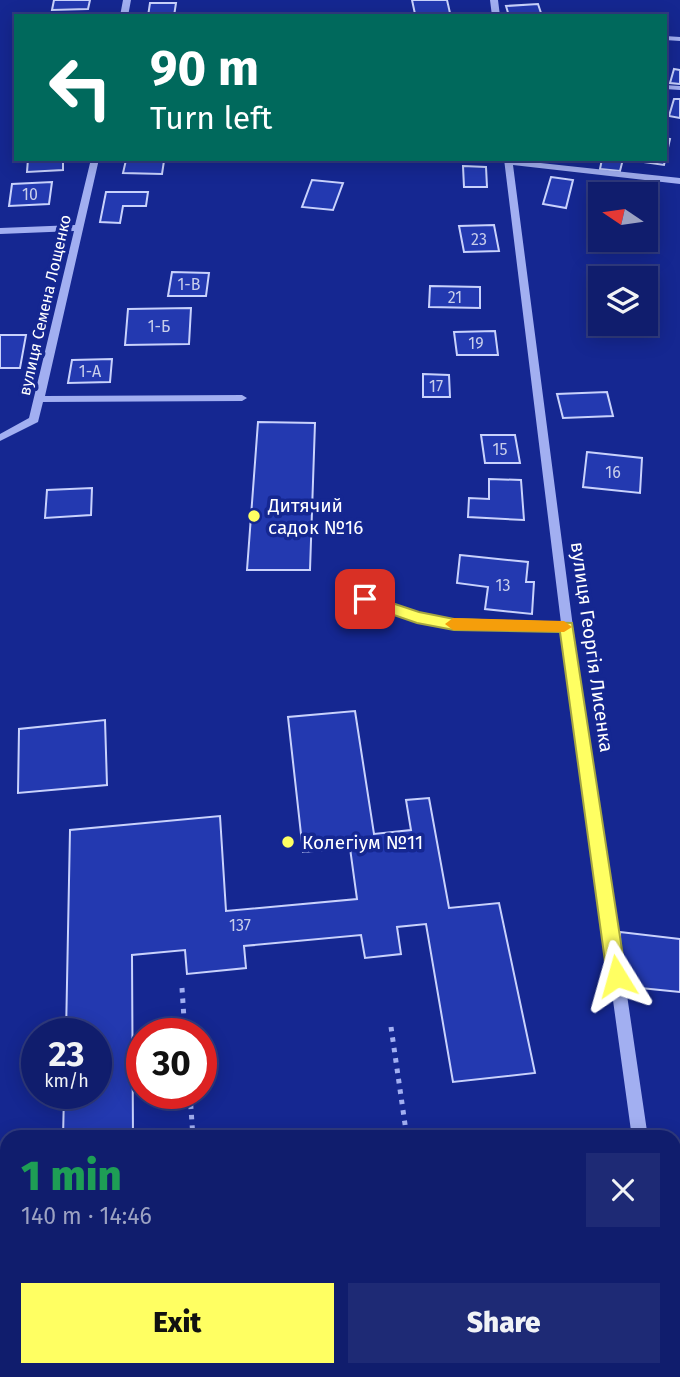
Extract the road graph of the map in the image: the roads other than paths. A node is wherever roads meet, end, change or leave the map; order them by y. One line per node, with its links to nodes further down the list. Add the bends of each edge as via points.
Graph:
1 (95, 161): 4 (street, вулиця Семена Лощенко)
2 (508, 161): 3 (street, вулиця Георгія Лисенка); 10 (street, вулиця Георгія Лисенка)
3 (680, 181)
4 (79, 228): 5 (street); 7 (street, вулиця Семена Лощенко)
5 (0, 232)
6 (242, 398): 7 (lane)
7 (38, 399): 8 (street, вулиця Семена Лощенко, via 34,420)
8 (0, 438)
9 (365, 599): 10 (street, via 454,624)
10 (567, 627): 11 (street, вулиця Георгія Лисенка)
11 (639, 1130)

